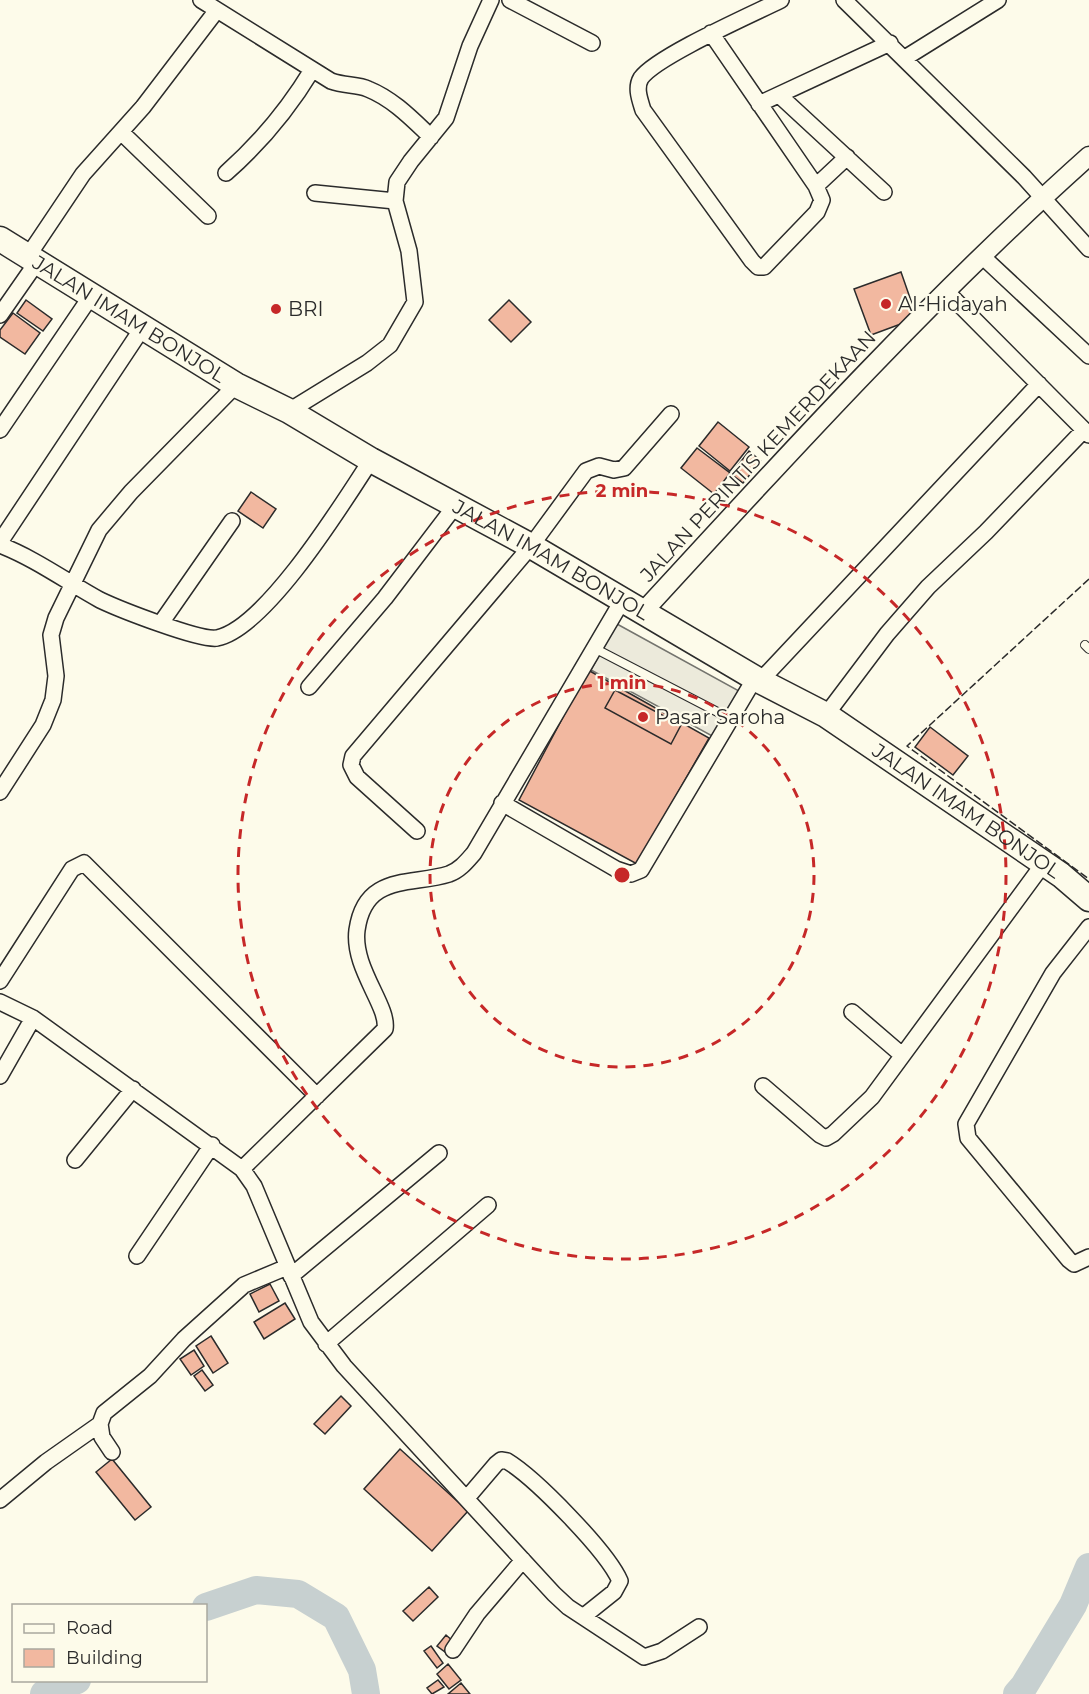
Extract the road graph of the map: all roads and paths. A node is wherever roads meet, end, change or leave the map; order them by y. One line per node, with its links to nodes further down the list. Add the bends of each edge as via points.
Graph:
1 (201, 0): 7 (street)
2 (491, 0): 16 (street, via 470,46 454,101)
3 (510, 0): 9 (street)
4 (781, 0): 8 (street)
5 (844, 0): 10 (street)
6 (991, 2): 11 (street)
7 (217, 10): 12 (street); 15 (street)
8 (711, 33): 14 (street); 20 (street, via 641,79 638,93 643,110 758,267 772,262 818,212 822,200)
9 (591, 43)
10 (890, 43): 11 (street); 13 (street)
11 (905, 58): 23 (street)
12 (312, 70): 16 (street, via 345,87 365,87 404,110); 19 (street, via 264,135)
13 (779, 95): 14 (street); 18 (street)
14 (759, 104): 20 (street)
15 (121, 132): 25 (street); 29 (street, via 83,174)
16 (431, 137): 24 (street, via 398,182)
17 (1089, 156): 23 (street, JALAN PERINTIS KEMERDEKAAN)
18 (847, 157): 20 (street); 21 (street)
19 (226, 173)
20 (816, 186)
21 (884, 192)
22 (315, 193): 24 (street)
23 (1043, 197): 27 (street); 28 (street, JALAN PERINTIS KEMERDEKAAN)
24 (395, 201): 37 (street, via 409,251 415,302 390,345)
25 (208, 216)
26 (0, 239): 29 (highway, JALAN IMAM BONJOL)
27 (1089, 249)
28 (982, 256): 30 (street, JALAN PERINTIS KEMERDEKAAN); 34 (street)
29 (33, 259): 31 (highway, JALAN IMAM BONJOL); 32 (street)
30 (946, 291): 35 (street); 47 (street, JALAN PERINTIS KEMERDEKAAN)
31 (91, 296): 33 (highway, JALAN IMAM BONJOL); 39 (street)
32 (0, 315)
33 (143, 327): 36 (highway, JALAN IMAM BONJOL); 44 (street)
34 (1089, 356)
35 (1039, 384): 40 (street); 50 (street)
36 (236, 385): 37 (highway, JALAN IMAM BONJOL); 46 (street, via 110,516)
37 (289, 411): 41 (highway, JALAN IMAM BONJOL)
38 (671, 414): 45 (street, via 624,468 614,470 599,465 586,471)
39 (0, 430)
40 (1087, 433): 52 (street, via 928,587)
41 (371, 460): 42 (highway, JALAN IMAM BONJOL); 48 (street, via 331,522 247,624 214,638)
42 (455, 506): 45 (highway, JALAN IMAM BONJOL); 51 (street, via 385,598)
43 (232, 521): 48 (street)
44 (0, 544): 46 (street)
45 (531, 546): 47 (highway, JALAN IMAM BONJOL); 56 (street, via 351,761 357,777)
46 (71, 583): 48 (street, via 102,601); 54 (street, via 51,635 56,676 53,700 43,725)
47 (632, 607): 49 (street); 50 (highway, JALAN IMAM BONJOL)
48 (161, 623)
49 (596, 649): 53 (lane); 55 (street)
50 (758, 680): 52 (highway, JALAN IMAM BONJOL); 53 (street)
51 (309, 687)
52 (826, 715): 57 (highway, JALAN IMAM BONJOL)
53 (730, 719): 55 (street, via 642,870 631,874 616,869)
54 (0, 792)
55 (502, 803): 68 (street, via 474,853 459,868 448,874 385,886 363,910 357,930 359,961 383,1013 385,1029)
56 (417, 831)
57 (1044, 863): 58 (highway, JALAN IMAM BONJOL); 64 (street)
58 (1089, 899)
59 (1089, 927): 75 (street, via 1053,973 966,1124 968,1138 1069,1260 1074,1264)
60 (0, 981): 68 (street, via 66,878 77,864 84,863)
61 (0, 1002): 63 (street)
62 (852, 1012): 64 (street)
63 (33, 1018): 65 (street); 67 (street)
64 (902, 1055): 66 (street, via 872,1097 826,1138)
65 (0, 1076)
66 (763, 1086)
67 (133, 1089): 69 (street); 71 (street)
68 (317, 1095): 72 (street)
69 (212, 1145): 72 (street); 74 (street)
70 (439, 1153): 76 (street)
71 (75, 1160)
72 (243, 1169): 76 (street, via 254,1186)
73 (488, 1205): 77 (street)
74 (137, 1256)
75 (1089, 1257)
76 (289, 1272): 77 (street, via 311,1322); 78 (street, via 244,1286 184,1339 150,1376 104,1413)
77 (326, 1344): 80 (street)
78 (100, 1424): 79 (street, via 102,1437); 81 (street)
79 (112, 1452)
80 (467, 1498): 82 (street); 83 (street, via 504,1460 512,1463 578,1526 620,1581 614,1592)
81 (0, 1500)
82 (523, 1560): 83 (street, via 554,1594); 85 (street, via 477,1614)
83 (584, 1616): 84 (street, via 644,1657 662,1651)
84 (699, 1627)
85 (453, 1650)

